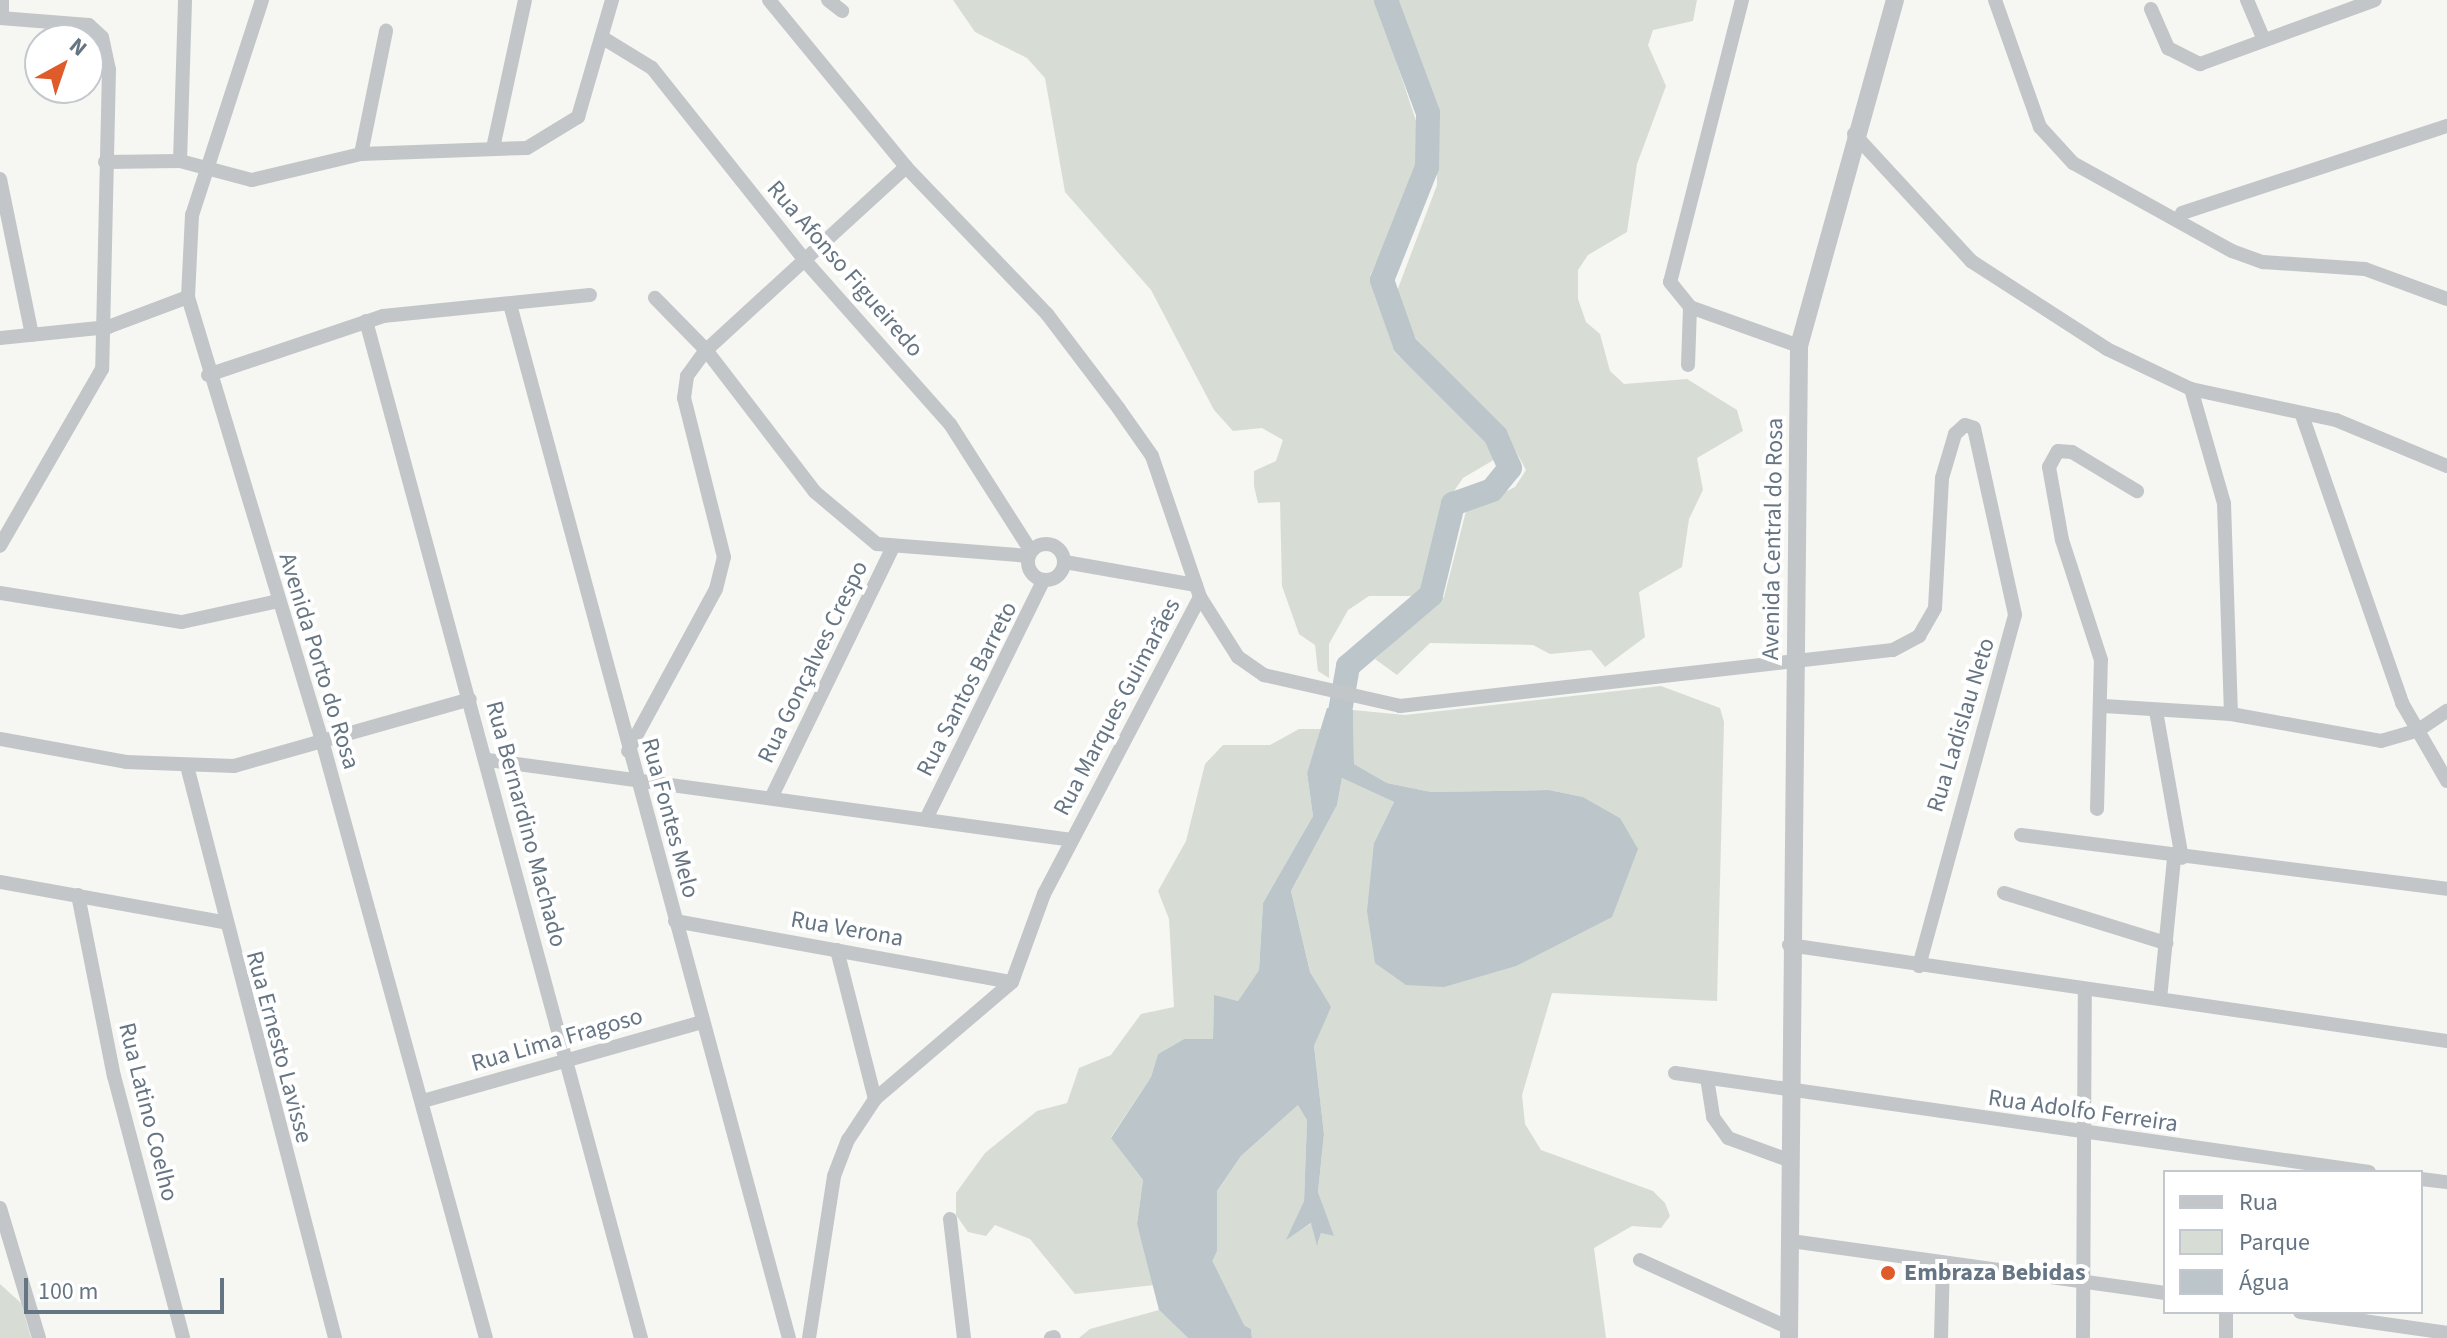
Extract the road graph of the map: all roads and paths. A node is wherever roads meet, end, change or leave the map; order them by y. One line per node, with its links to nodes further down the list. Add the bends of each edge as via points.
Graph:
1 (2, 0): 15 (street)
2 (185, 0): 23 (street)
3 (262, 0): 25 (street, Avenida Porto do Rosa)
4 (525, 0): 21 (street)
5 (612, 0): 17 (street)
6 (769, 0): 26 (street)
7 (828, 0): 14 (street)
8 (1742, 0): 34 (street, via 1670,265 1670,282)
9 (1895, 0): 20 (street, Avenida Central do Rosa)
10 (1995, 0): 33 (street, via 2040,127 2073,163 2232,251 2263,262 2365,269)
11 (2247, 0): 18 (street)
12 (2375, 0): 18 (street)
13 (2151, 9): 18 (street, via 2168,48 2189,62)
14 (842, 11)
15 (1, 18): 24 (street, via 74,20 102,37 109,69)
16 (386, 31): 22 (street)
17 (603, 38): 21 (street, via 592,84 567,129 527,148); 29 (street, Rua Afonso Figueiredo, via 652,68)
18 (2264, 40)
19 (2447, 126): 28 (street)
20 (1854, 134): 40 (street, Avenida Central do Rosa); 44 (street, via 1971,261 2107,349)
21 (493, 148): 22 (street)
22 (361, 154): 25 (street, via 252,180)
23 (180, 161): 24 (street); 25 (street)
24 (105, 162): 37 (street)
25 (205, 167): 31 (street, Avenida Porto do Rosa, via 188,243)
26 (906, 167): 29 (street); 53 (street, via 1047,314 1152,456)
27 (0, 179): 38 (street)
28 (2182, 213)
29 (807, 263): 41 (street); 50 (street, Rua Afonso Figueiredo, via 950,424)
30 (590, 295): 35 (street)
31 (188, 297): 37 (street); 43 (street, Avenida Porto do Rosa)
32 (655, 298): 41 (street)
33 (2447, 299)
34 (1690, 307): 40 (street); 42 (street)
35 (511, 308): 36 (street); 65 (street, Rua Fontes Melo)
36 (366, 321): 43 (street); 57 (street, Rua Bernardino Machado)
37 (108, 327): 38 (street); 48 (street, via 90,397)
38 (32, 335): 39 (street)
39 (0, 338)
40 (1799, 346): 56 (street, Avenida Central do Rosa)
41 (706, 350): 49 (street, via 815,492); 65 (street, via 687,376 684,398 719,522 723,567)
42 (1688, 365)
43 (208, 375): 55 (street, Avenida Porto do Rosa)
44 (2191, 389): 45 (street); 61 (street, via 2224,503)
45 (2303, 418): 46 (street, via 2361,429); 62 (street)
46 (2447, 466)
47 (2137, 491): 58 (street, via 2072,452 2058,451 2049,467 2062,540 2091,615)
48 (0, 546)
49 (892, 549): 50 (street); 70 (street, Rua Gonçalves Crespo)
50 (1030, 553): 51 (street, via 1047,543); 52 (street, via 1030,572)
51 (1065, 562): 52 (street, via 1058,576); 53 (street)
52 (1043, 581): 72 (street, Rua Santos Barreto)
53 (1198, 591): 56 (street, Rua Marques Guimarães, via 1251,669 1380,705); 74 (street, Rua Marques Guimarães)
54 (0, 593): 55 (street, via 182,622)
55 (278, 601): 64 (street, Avenida Porto do Rosa)
56 (1794, 667): 83 (street, Avenida Central do Rosa); 85 (street, Rua Ladislau Neto, via 1893,650 1919,636 1935,608 1951,442 1960,427 1974,428 2015,615)
57 (470, 699): 64 (street); 66 (street, Rua Bernardino Machado)
58 (2104, 706): 59 (street); 71 (street)
59 (2156, 711): 61 (street); 75 (street)
60 (2447, 711): 62 (street)
61 (2231, 714): 62 (street, via 2381,741)
62 (2417, 731): 69 (street)
63 (0, 739): 67 (street)
64 (323, 744): 67 (street, via 234,766); 96 (street, Avenida Porto do Rosa)
65 (628, 751): 68 (street, Rua Fontes Melo)
66 (488, 760): 68 (street); 91 (street, Rua Bernardino Machado)
67 (187, 766): 81 (street, Rua Ernesto Lavisse)
68 (635, 775): 70 (street); 80 (street, Rua Fontes Melo)
69 (2447, 781)
70 (773, 794): 72 (street)
71 (2097, 809)
72 (927, 817): 74 (street)
73 (2021, 835): 75 (street)
74 (1072, 840): 86 (street, Rua Marques Guimarães)
75 (2178, 858): 77 (street); 82 (street)
76 (0, 882): 79 (street)
77 (2447, 889)
78 (2004, 893): 82 (street)
79 (78, 895): 81 (street); 115 (street, Rua Latino Coelho, via 114,1076)
80 (675, 921): 84 (street, Rua Verona); 89 (street, Rua Fontes Melo)
81 (223, 922): 116 (street, Rua Ernesto Lavisse)
82 (2166, 943): 88 (street)
83 (1789, 945): 85 (street); 94 (street, Avenida Central do Rosa)
84 (837, 950): 86 (street, Rua Verona); 95 (street)
85 (1919, 966): 87 (street)
86 (1012, 982): 95 (street, Rua Marques Guimarães)
87 (2085, 990): 88 (street); 97 (street)
88 (2160, 999): 90 (street)
89 (703, 1022): 91 (street, Rua Lima Fragoso); 118 (street, Rua Fontes Melo)
90 (2447, 1041)
91 (566, 1058): 96 (street, Rua Lima Fragoso); 117 (street, Rua Bernardino Machado)
92 (1675, 1073): 93 (street, Rua Adolfo Ferreira)
93 (1707, 1078): 94 (street, Rua Adolfo Ferreira); 98 (street, via 1713,1117 1728,1138)
94 (1791, 1093): 97 (street, Rua Adolfo Ferreira); 98 (street, Avenida Central do Rosa)
95 (875, 1099): 119 (street, Rua Marques Guimarães, via 834,1176)
96 (423, 1101): 113 (street, Avenida Porto do Rosa)
97 (2084, 1134): 99 (street, Rua Adolfo Ferreira); 107 (street)
98 (1791, 1161): 104 (street, Avenida Central do Rosa)
99 (2354, 1170)
100 (2423, 1179): 101 (street)
101 (2447, 1182)
102 (0, 1208): 114 (street)
103 (950, 1219): 120 (street)
104 (1791, 1241): 106 (street); 112 (street, Avenida Central do Rosa)
105 (1640, 1260): 112 (street)
106 (1943, 1264): 107 (street); 121 (street)
107 (2083, 1282): 108 (street); 122 (street)
108 (2163, 1293)
109 (2226, 1314): 123 (street)
110 (2314, 1314): 111 (street)
111 (2443, 1332)
112 (1789, 1333)
113 (481, 1336)
114 (39, 1338)
115 (183, 1338)
116 (335, 1338)
117 (641, 1338)
118 (789, 1338)
119 (809, 1338)
120 (964, 1338)
121 (1941, 1338)
122 (2083, 1338)
123 (2226, 1338)

